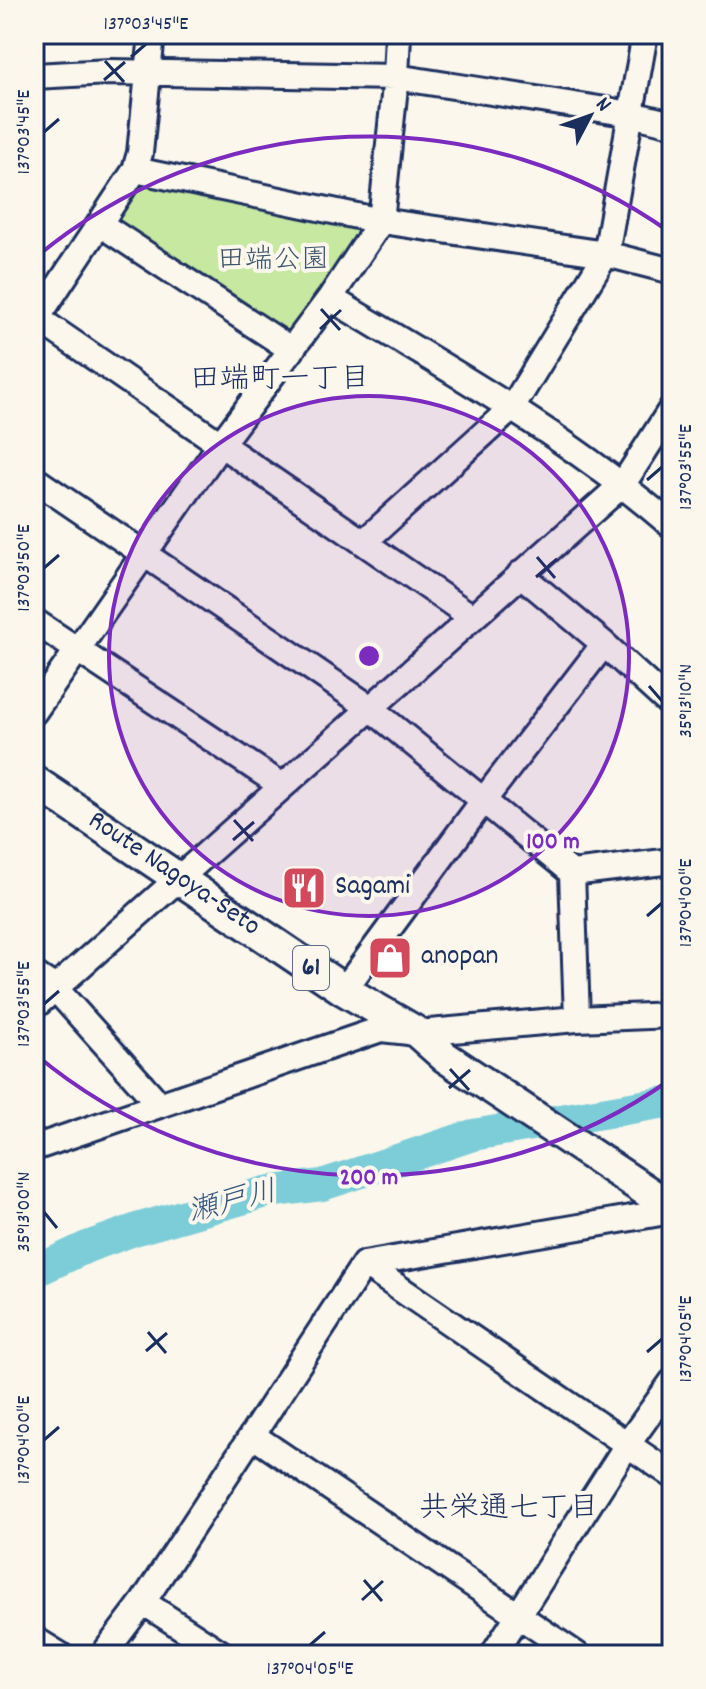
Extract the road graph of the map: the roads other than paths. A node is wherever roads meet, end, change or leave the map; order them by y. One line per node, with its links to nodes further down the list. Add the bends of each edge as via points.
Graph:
1 (152, 34): 4 (street)
2 (398, 34): 6 (street)
3 (645, 34): 7 (street)
4 (149, 73): 5 (street); 6 (street); 9 (street)
5 (34, 76)
6 (396, 77): 7 (street); 10 (street)
7 (631, 114): 8 (street); 12 (street)
8 (672, 124)
9 (135, 170): 10 (street); 11 (street)
10 (381, 221): 12 (street); 14 (street)
11 (100, 224): 15 (street); 16 (street)
12 (606, 254): 13 (street); 17 (street)
13 (672, 271)
14 (330, 298): 16 (street); 17 (street)
15 (35, 319): 19 (street)
16 (292, 350): 19 (street)
17 (512, 408): 21 (street); 23 (street)
18 (672, 408): 21 (street)
19 (220, 445): 23 (street); 24 (street)
20 (34, 479): 24 (street)
21 (623, 484): 22 (street); 25 (street)
22 (672, 526)
23 (365, 541): 26 (street)
24 (143, 554): 29 (street); 31 (street)
25 (520, 574): 26 (street); 28 (street)
26 (472, 617): 31 (street)
27 (34, 621): 29 (street)
28 (604, 644): 30 (street); 35 (street)
29 (75, 650): 32 (street); 34 (street)
30 (672, 706)
31 (369, 707): 34 (street); 35 (street)
32 (34, 712)
33 (34, 781): 38 (main road, Route Nagoya-Seto / 61)
34 (281, 785): 38 (street)
35 (483, 801): 37 (street); 41 (street)
36 (672, 861): 37 (street)
37 (572, 873): 44 (street)
38 (178, 877): 40 (street); 41 (main road, Route Nagoya-Seto / 61)
39 (34, 974): 40 (street)
40 (55, 988): 42 (street); 46 (street)
41 (344, 990): 45 (main road, Route Nagoya-Seto / 61)
42 (34, 1007)
43 (672, 1015): 44 (street)
44 (577, 1019): 45 (street)
45 (418, 1033): 46 (street, via 381,1029); 48 (main road, Route Nagoya-Seto / 61, via 445,1057)
46 (159, 1104): 47 (street)
47 (34, 1148)
48 (666, 1205): 49 (street)
49 (364, 1264): 51 (street); 52 (street)
50 (672, 1382): 52 (street)
51 (252, 1435): 54 (street); 55 (street)
52 (627, 1445): 53 (street); 55 (street)
53 (672, 1475)
54 (143, 1602): 58 (street); 59 (street)
55 (518, 1616): 60 (street); 61 (street)
56 (34, 1639): 57 (street)
57 (60, 1655)
58 (103, 1655)
59 (224, 1655)
60 (493, 1655)
61 (577, 1655)

